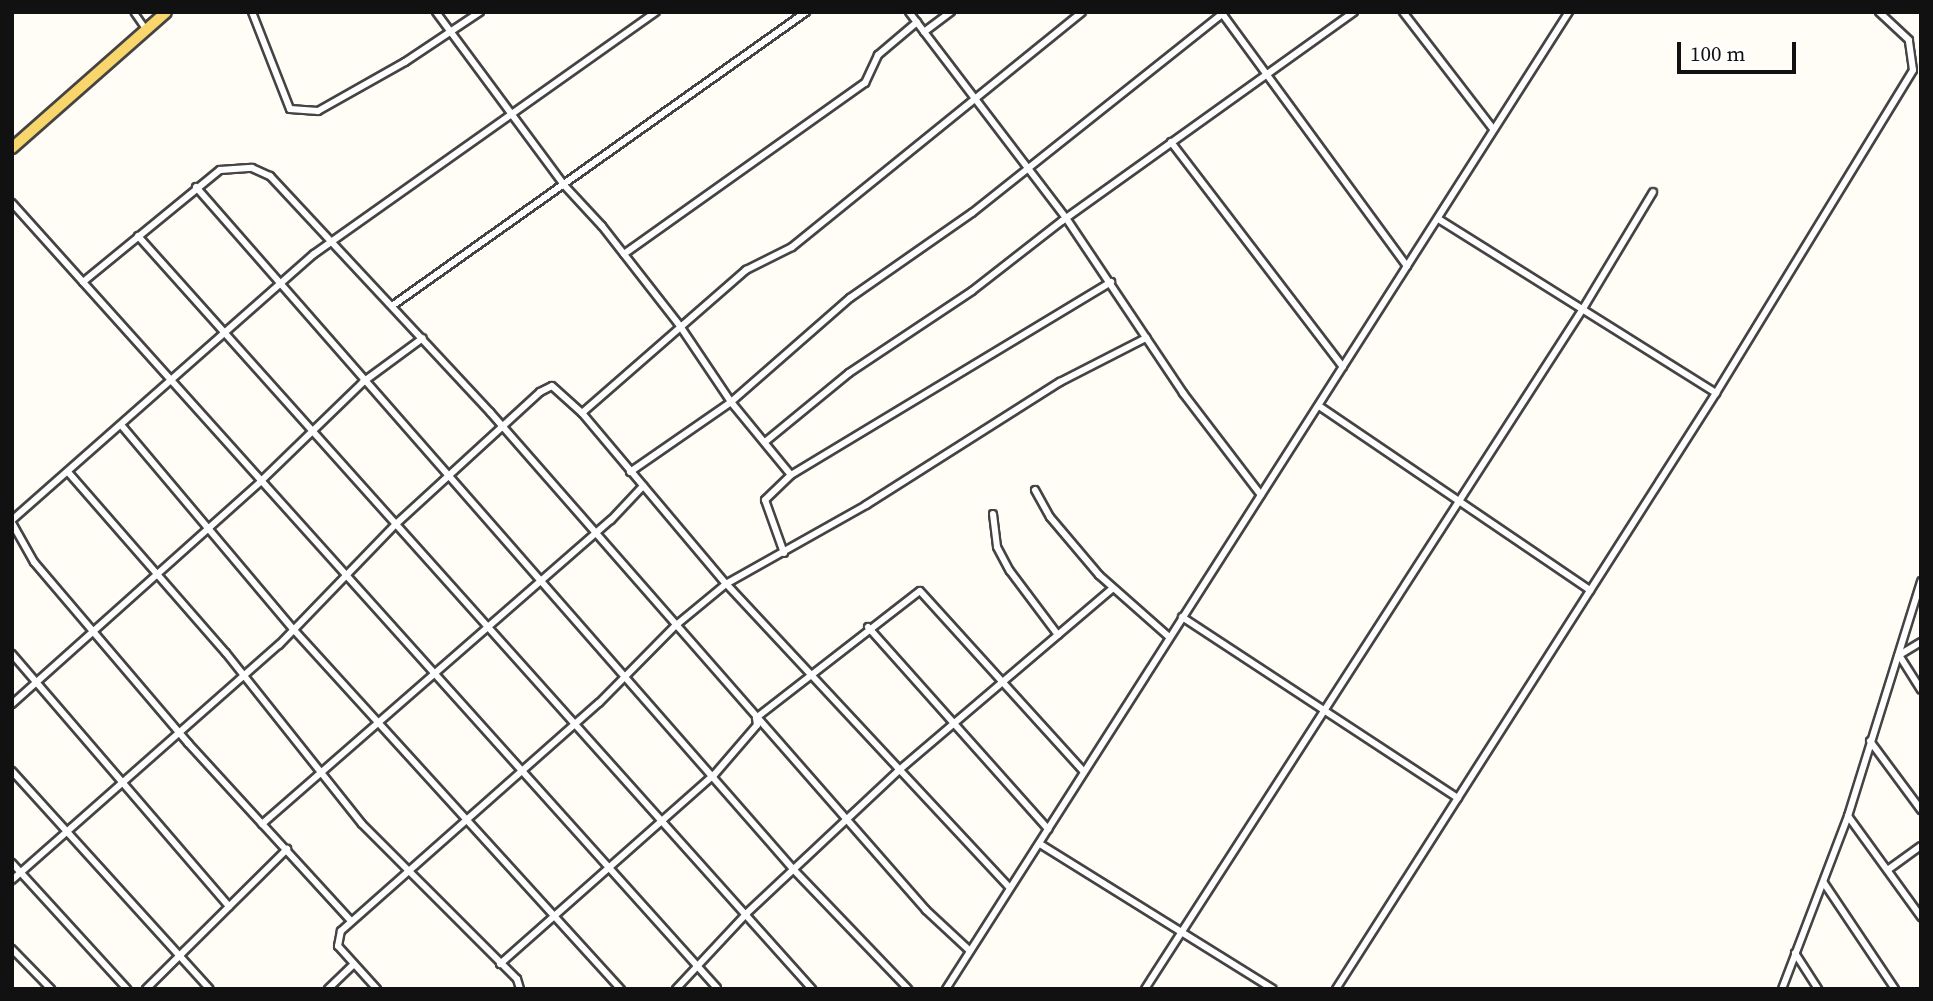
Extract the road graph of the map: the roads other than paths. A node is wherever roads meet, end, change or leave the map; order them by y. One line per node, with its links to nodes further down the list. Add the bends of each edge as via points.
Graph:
1 (134, 12): 17 (street)
2 (166, 12): 17 (main road)
3 (252, 12): 18 (street, via 290,109 306,111 329,105)
4 (436, 12): 18 (street)
5 (480, 12): 18 (street)
6 (656, 12): 22 (street)
7 (806, 12): 27 (street)
8 (909, 12): 16 (street)
9 (951, 12): 19 (street)
10 (1082, 12): 21 (street)
11 (1354, 12): 20 (street)
12 (1403, 12): 23 (street)
13 (1569, 12): 23 (street)
14 (1879, 12): 49 (street, via 1909,40 1913,70)
15 (1222, 13): 20 (street); 26 (street)
16 (917, 22): 19 (street); 35 (street, via 878,55 865,83)
17 (147, 30): 25 (main road)
18 (449, 31): 22 (street)
19 (924, 32): 21 (street)
20 (1269, 75): 24 (street); 36 (street)
21 (976, 97): 26 (street); 42 (street, via 792,247 746,270)
22 (509, 113): 27 (street); 34 (street)
23 (1493, 129): 32 (street)
24 (1171, 142): 31 (street); 46 (street)
25 (12, 148)
26 (1027, 166): 31 (street); 50 (street, via 972,213 850,298)
27 (564, 185): 35 (street); 40 (street)
28 (196, 187): 33 (street); 34 (street, via 228,166 264,171); 39 (street)
29 (1653, 192): 41 (street)
30 (12, 203): 37 (street)
31 (1066, 218): 38 (street); 56 (street, via 972,291 849,373)
32 (1440, 220): 36 (street); 41 (street)
33 (138, 236): 37 (street); 43 (street)
34 (332, 242): 39 (street); 40 (street)
35 (624, 254): 42 (street)
36 (1407, 266): 46 (street)
37 (83, 282): 47 (street)
38 (1111, 282): 45 (street); 59 (street)
39 (279, 286): 43 (street); 48 (street)
40 (392, 306): 44 (street)
41 (1584, 307): 49 (street); 65 (street)
42 (680, 326): 50 (street); 52 (street)
43 (226, 334): 47 (street); 55 (street)
44 (423, 338): 48 (street); 54 (street)
45 (1146, 338): 64 (street); 71 (street, via 1060,382)
46 (1343, 367): 51 (street)
47 (173, 382): 53 (street); 61 (street)
48 (363, 382): 55 (street); 60 (street)
49 (1716, 393): 78 (street)
50 (731, 402): 56 (street); 58 (street)
51 (1319, 406): 64 (street); 65 (street)
52 (582, 413): 54 (street, via 548,386); 58 (street)
53 (122, 426): 57 (street); 69 (street)
54 (503, 427): 60 (street); 70 (street)
55 (312, 430): 61 (street); 68 (street)
56 (765, 442): 59 (street)
57 (68, 472): 67 (street); 72 (street)
58 (630, 472): 62 (street)
59 (791, 475): 71 (street, via 765,499)
60 (451, 478): 68 (street); 74 (street)
61 (261, 481): 69 (street); 73 (street)
62 (643, 486): 70 (street); 76 (street)
63 (1035, 491): 77 (street, via 1050,517)
64 (1261, 495): 79 (street)
65 (1460, 499): 78 (street); 98 (street)
66 (993, 514): 85 (street, via 998,547 1010,571)
67 (12, 522): 84 (street, via 34,562)
68 (396, 524): 73 (street); 80 (street)
69 (208, 527): 72 (street); 83 (street)
70 (593, 534): 74 (street); 81 (street)
71 (784, 553): 76 (street)
72 (155, 575): 84 (street); 93 (street)
73 (349, 577): 83 (street); 90 (street)
74 (541, 579): 80 (street); 91 (street)
75 (1921, 581): 89 (street)
76 (726, 584): 81 (street); 92 (street)
77 (1112, 589): 85 (street); 86 (street)
78 (1590, 590): 112 (street)
79 (1182, 617): 86 (street); 98 (street)
80 (486, 626): 90 (street); 101 (street)
81 (675, 626): 91 (street); 99 (street)
82 (868, 627): 92 (street); 95 (street, via 920,591); 102 (street)
83 (294, 630): 93 (street); 100 (street)
84 (93, 631): 94 (street); 103 (street)
85 (1058, 635): 95 (street)
86 (1169, 637): 108 (street)
87 (1921, 642): 89 (street)
88 (12, 654): 94 (street)
89 (1899, 655): 96 (street); 104 (street)
90 (432, 671): 100 (street); 106 (street)
91 (626, 676): 101 (street); 110 (street)
92 (810, 676): 99 (street); 107 (street)
93 (242, 677): 103 (street); 109 (street)
94 (37, 683): 97 (street); 111 (street)
95 (1005, 683): 102 (street); 108 (street)
96 (1921, 690)
97 (12, 704)
98 (1324, 711): 112 (street); 138 (street)
99 (757, 718): 110 (street, via 757,725); 116 (street)
100 (377, 724): 109 (street); 115 (street)
101 (574, 724): 106 (street); 117 (street)
102 (953, 727): 107 (street); 119 (street)
103 (177, 730): 111 (street); 118 (street)
104 (1870, 741): 113 (street); 114 (street)
105 (12, 771): 120 (street)
106 (521, 771): 115 (street); 125 (street)
107 (898, 771): 116 (street); 132 (street)
108 (1084, 772): 119 (street)
109 (322, 775): 118 (street); 128 (street)
110 (714, 775): 117 (street); 127 (street)
111 (121, 779): 120 (street); 133 (street)
112 (1458, 798): 161 (street)
113 (1921, 810)
114 (1848, 816): 126 (street); 131 (street)
115 (467, 819): 128 (street); 135 (street)
116 (848, 821): 127 (street); 140 (street, via 926,910)
117 (660, 822): 125 (street); 134 (street)
118 (262, 824): 123 (street)
119 (1048, 829): 121 (street)
120 (65, 831): 129 (street); 142 (street)
121 (1040, 844): 132 (street); 138 (street)
122 (1921, 846): 126 (street)
123 (287, 849): 133 (street); 137 (street)
124 (12, 863): 129 (street)
125 (609, 865): 135 (street); 145 (street)
126 (1889, 869): 136 (street)
127 (794, 870): 134 (street); 157 (street)
128 (408, 871): 137 (street); 144 (street)
129 (21, 872): 130 (street); 148 (street)
130 (12, 880)
131 (1824, 883): 141 (street); 164 (street)
132 (1009, 887): 140 (street)
133 (229, 906): 142 (street)
134 (747, 913): 145 (street); 156 (street)
135 (553, 916): 144 (street); 154 (street)
136 (1921, 918)
137 (351, 921): 143 (street, via 341,931 338,946)
138 (1183, 930): 159 (street); 160 (street)
139 (12, 949): 147 (street)
140 (969, 950): 158 (street)
141 (1795, 953): 162 (street); 163 (street)
142 (179, 956): 149 (street); 150 (street)
143 (354, 964): 151 (street); 152 (street)
144 (500, 964): 153 (street, via 517,979)
145 (698, 967): 146 (street); 155 (street)
146 (717, 988)
147 (51, 989)
148 (127, 989)
149 (146, 989)
150 (210, 989)
151 (328, 989)
152 (377, 989)
153 (520, 989)
154 (621, 989)
155 (676, 989)
156 (812, 989)
157 (908, 989)
158 (946, 989)
159 (1145, 989)
160 (1273, 989)
161 (1336, 989)
162 (1782, 989)
163 (1818, 989)
164 (1895, 989)

